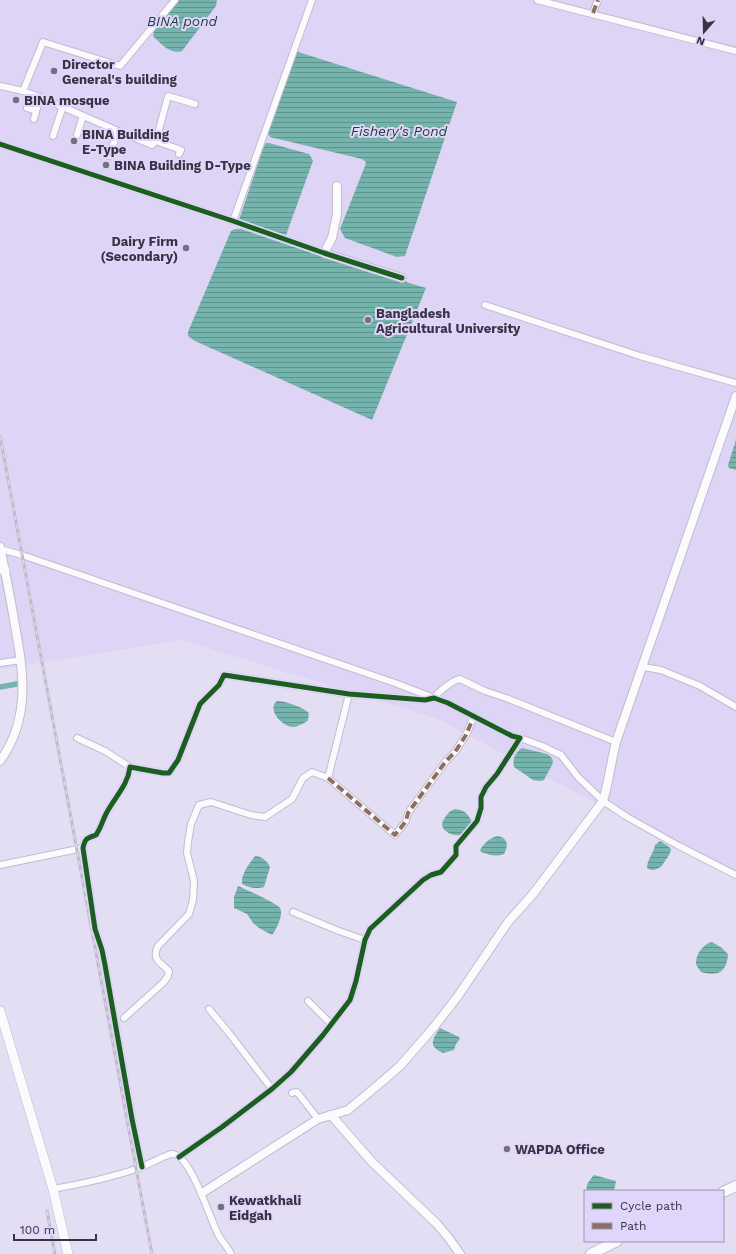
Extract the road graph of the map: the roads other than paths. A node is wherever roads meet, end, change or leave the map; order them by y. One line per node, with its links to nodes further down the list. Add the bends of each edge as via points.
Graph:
1 (174, 0): 8 (street, via 120,66 43,42)
2 (312, 0): 24 (street)
3 (537, 0): 5 (street)
4 (598, 0): 5 (street)
5 (593, 14): 6 (street)
6 (736, 51)
7 (0, 86): 8 (street)
8 (23, 91): 9 (street)
9 (40, 98): 11 (street); 13 (street)
10 (195, 104): 19 (street, via 168,96)
11 (63, 106): 14 (street); 18 (street)
12 (27, 108): 13 (street)
13 (36, 111): 15 (street)
14 (83, 116): 16 (street); 17 (street)
15 (34, 118)
16 (118, 131): 19 (street, via 152,145); 22 (street)
17 (77, 135)
18 (53, 136)
19 (156, 140): 21 (street, via 180,150)
20 (0, 144): 24 (street)
21 (179, 154)
22 (109, 156)
23 (336, 186): 25 (street, via 338,214 332,238)
24 (233, 222): 25 (street)
25 (324, 253): 26 (street)
26 (402, 278)
27 (485, 305): 28 (street, via 640,356)
28 (736, 383)
29 (736, 396): 34 (street)
30 (0, 548): 31 (street); 36 (street)
31 (2, 570): 32 (street)
32 (21, 660): 33 (street); 42 (street, via 21,711 10,746)
33 (0, 664)
34 (643, 666): 37 (street, via 661,670 700,686); 41 (street)
35 (349, 694): 36 (street, via 425,700); 43 (street, via 224,675 219,685 200,704 178,760 168,773); 44 (street)
36 (434, 698): 38 (street); 41 (street, via 438,692 460,678 485,691)
37 (736, 707)
38 (474, 716): 40 (street); 44 (street, via 459,746 408,813 406,821 395,835)
39 (77, 738): 43 (street, via 105,751)
40 (520, 738): 45 (street, via 561,755 578,777); 50 (street, via 481,796 477,821 456,846 456,855 441,872 423,880 370,929)
41 (616, 742): 45 (street)
42 (0, 761)
43 (130, 767): 46 (street, via 129,775 99,831 85,841)
44 (328, 778): 54 (street, via 312,772 303,778 292,799 265,817 210,802 199,805 191,824 188,842 187,853 194,881 189,914 158,946 154,955 169,971 168,976)
45 (603, 801): 48 (street, via 633,821); 58 (street, via 533,894 508,922 458,996 405,1060 348,1110)
46 (83, 848): 47 (street); 61 (street, via 95,929 105,964)
47 (0, 865)
48 (736, 875)
49 (293, 912): 50 (street)
50 (365, 940): 55 (street, via 350,1000)
51 (308, 1001): 55 (street)
52 (209, 1009): 56 (street)
53 (0, 1011): 63 (main road)
54 (124, 1018)
55 (331, 1024): 56 (street, via 291,1072)
56 (272, 1089): 60 (street)
57 (292, 1092): 59 (street, via 296,1092)
58 (331, 1114): 59 (street); 69 (street, via 372,1162 437,1224)
59 (318, 1119): 65 (street)
60 (179, 1156): 61 (street, via 172,1154); 65 (street)
61 (142, 1167): 63 (street, via 83,1184)
62 (736, 1186): 64 (highway)
63 (53, 1189): 67 (main road)
64 (724, 1192)
65 (202, 1193): 68 (street, via 218,1234)
66 (615, 1242): 70 (highway)
67 (68, 1254)
68 (231, 1254)
69 (460, 1254)
70 (591, 1254)

